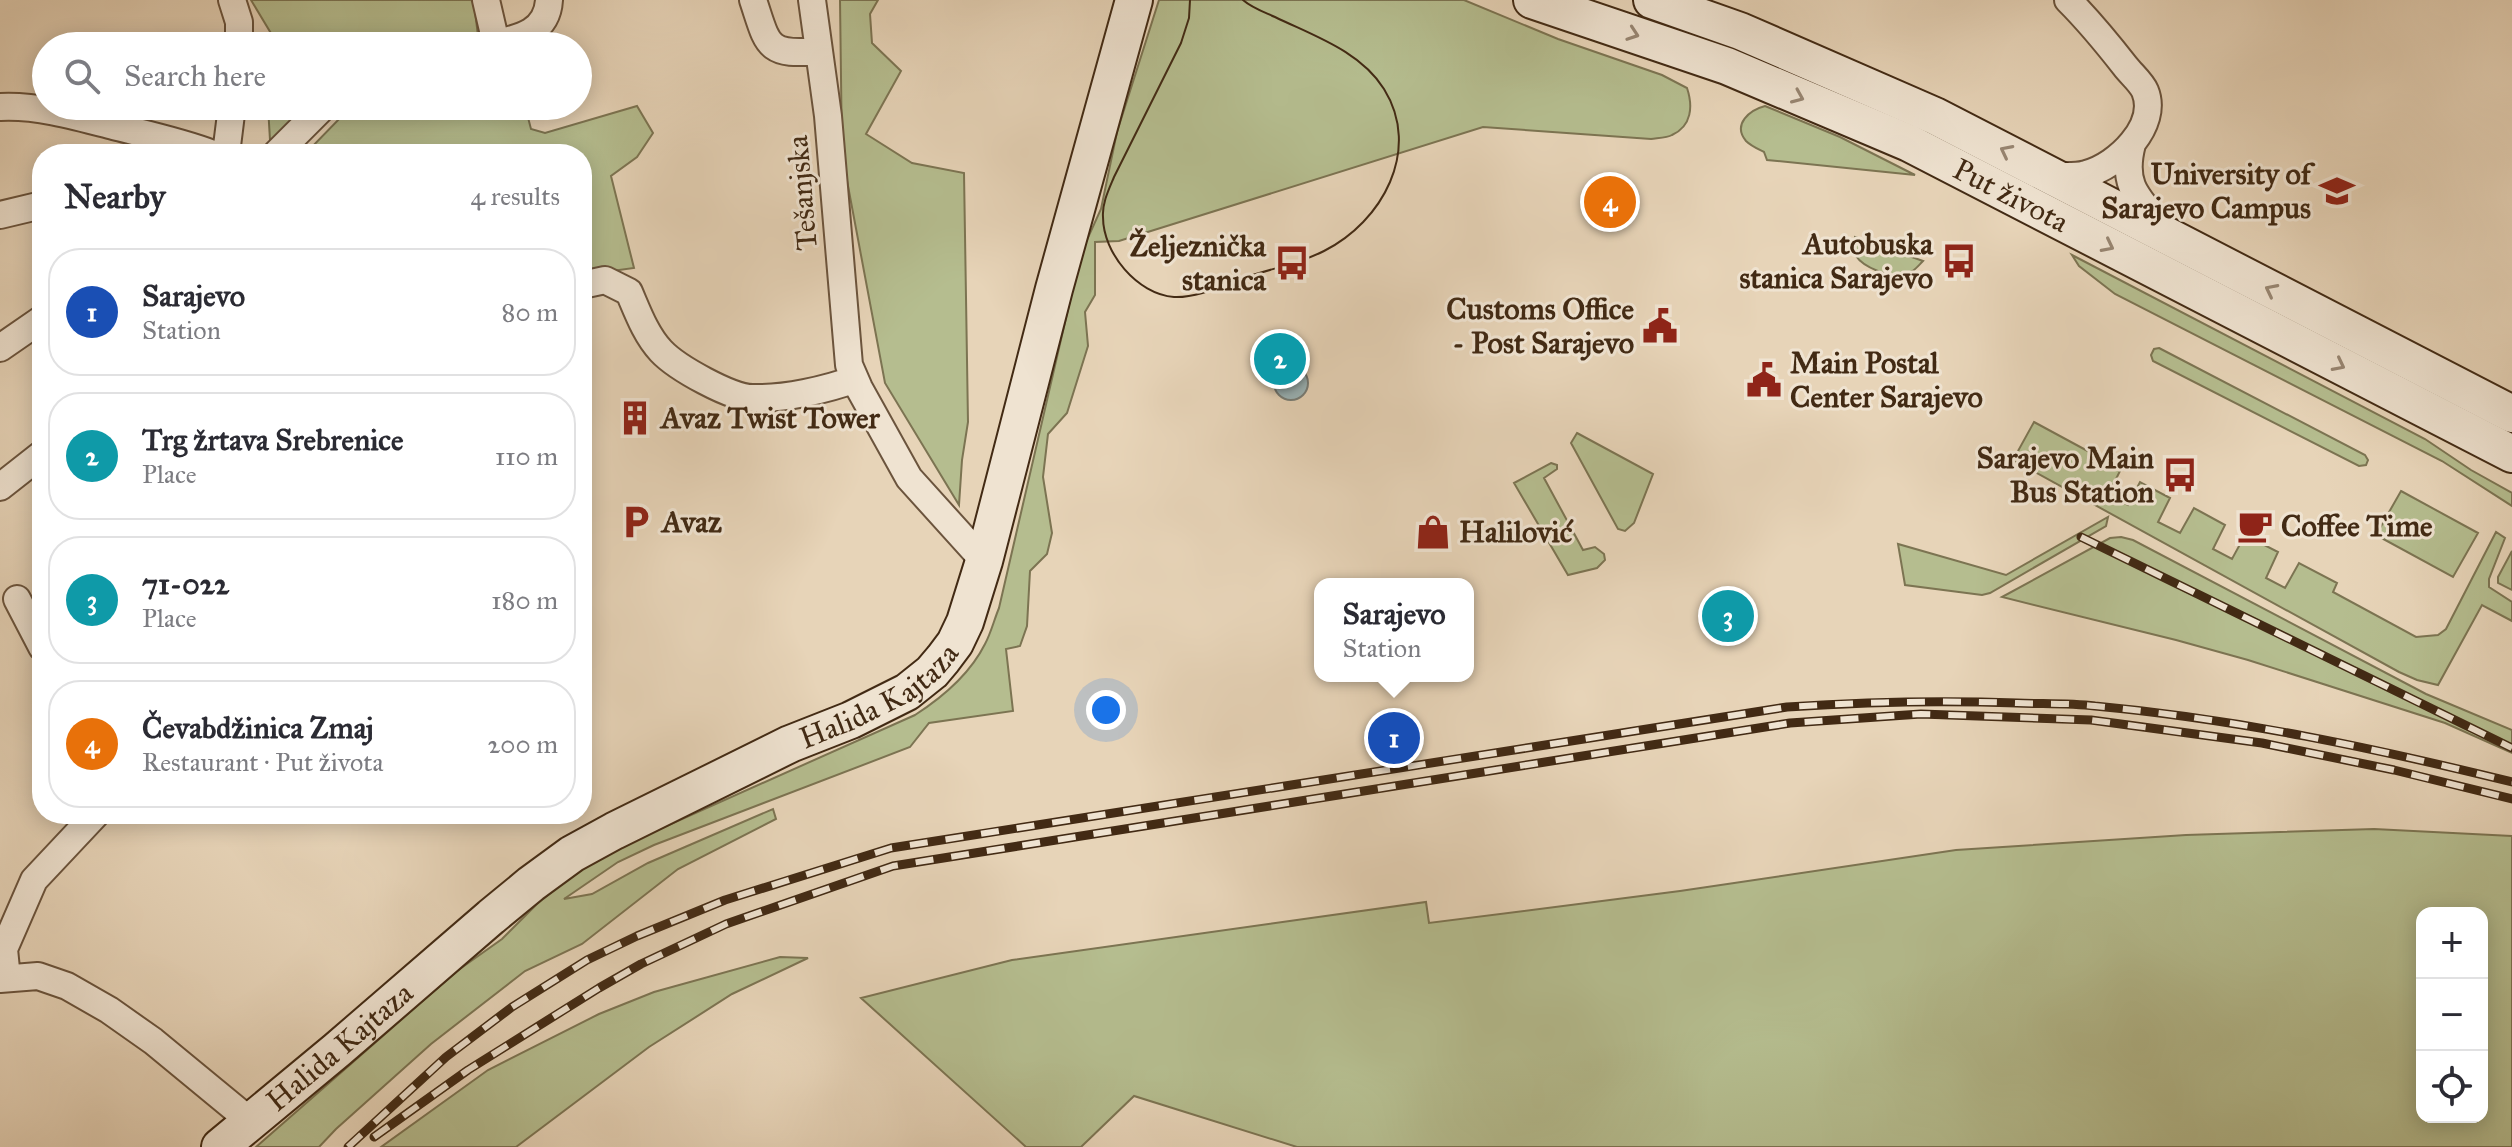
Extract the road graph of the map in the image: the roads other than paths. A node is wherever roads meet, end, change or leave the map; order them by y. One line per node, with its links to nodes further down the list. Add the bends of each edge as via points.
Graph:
1 (232, 0): 10 (street)
2 (486, 0): 11 (street)
3 (549, 0): 12 (street, via 541,25)
4 (753, 0): 13 (street, via 775,48 787,53)
5 (812, 0): 13 (street, Tešanjska)
6 (1134, 0): 35 (street, Halida Kajtaza)
7 (1532, 0): 32 (street, Put života, one-way to 32, via 1727,66 1909,143)
8 (1652, 0): 23 (street, Put života, one-way to 8, via 1935,116 1740,31)
9 (2068, 0): 22 (street, via 2144,89 2148,109)
10 (239, 32)
11 (489, 32)
12 (531, 32)
13 (818, 51): 30 (street, Tešanjska, via 849,365)
14 (0, 107): 15 (street)
15 (32, 109)
16 (91, 120): 19 (street)
17 (230, 120): 20 (street)
18 (310, 120): 21 (street)
19 (182, 144)
20 (227, 144)
21 (286, 144)
22 (2132, 144): 23 (street, via 2086,174); 26 (street, via 2127,164 2136,195)
23 (2055, 176): 26 (street, Put života)
24 (32, 207): 25 (street)
25 (0, 215)
26 (2173, 240): 31 (street, Put života, one-way to 26)
27 (592, 283): 30 (street, via 605,280 629,292 662,352 715,386 751,398 828,389)
28 (32, 326): 29 (street)
29 (0, 348)
30 (855, 379): 35 (street, Tešanjska, via 909,478)
31 (2512, 414)
32 (2512, 454)
33 (32, 462): 34 (street)
34 (0, 487)
35 (984, 561): 40 (street, Halida Kajtaza, via 955,643 907,692 790,744 572,854)
36 (17, 599): 37 (street)
37 (32, 628)
38 (87, 824): 39 (street, via 34,880 4,949)
39 (6, 978): 40 (street, Halida Kajtaza, via 38,976 109,1010)
40 (250, 1121): 41 (street, Halida Kajtaza)
41 (220, 1147)

